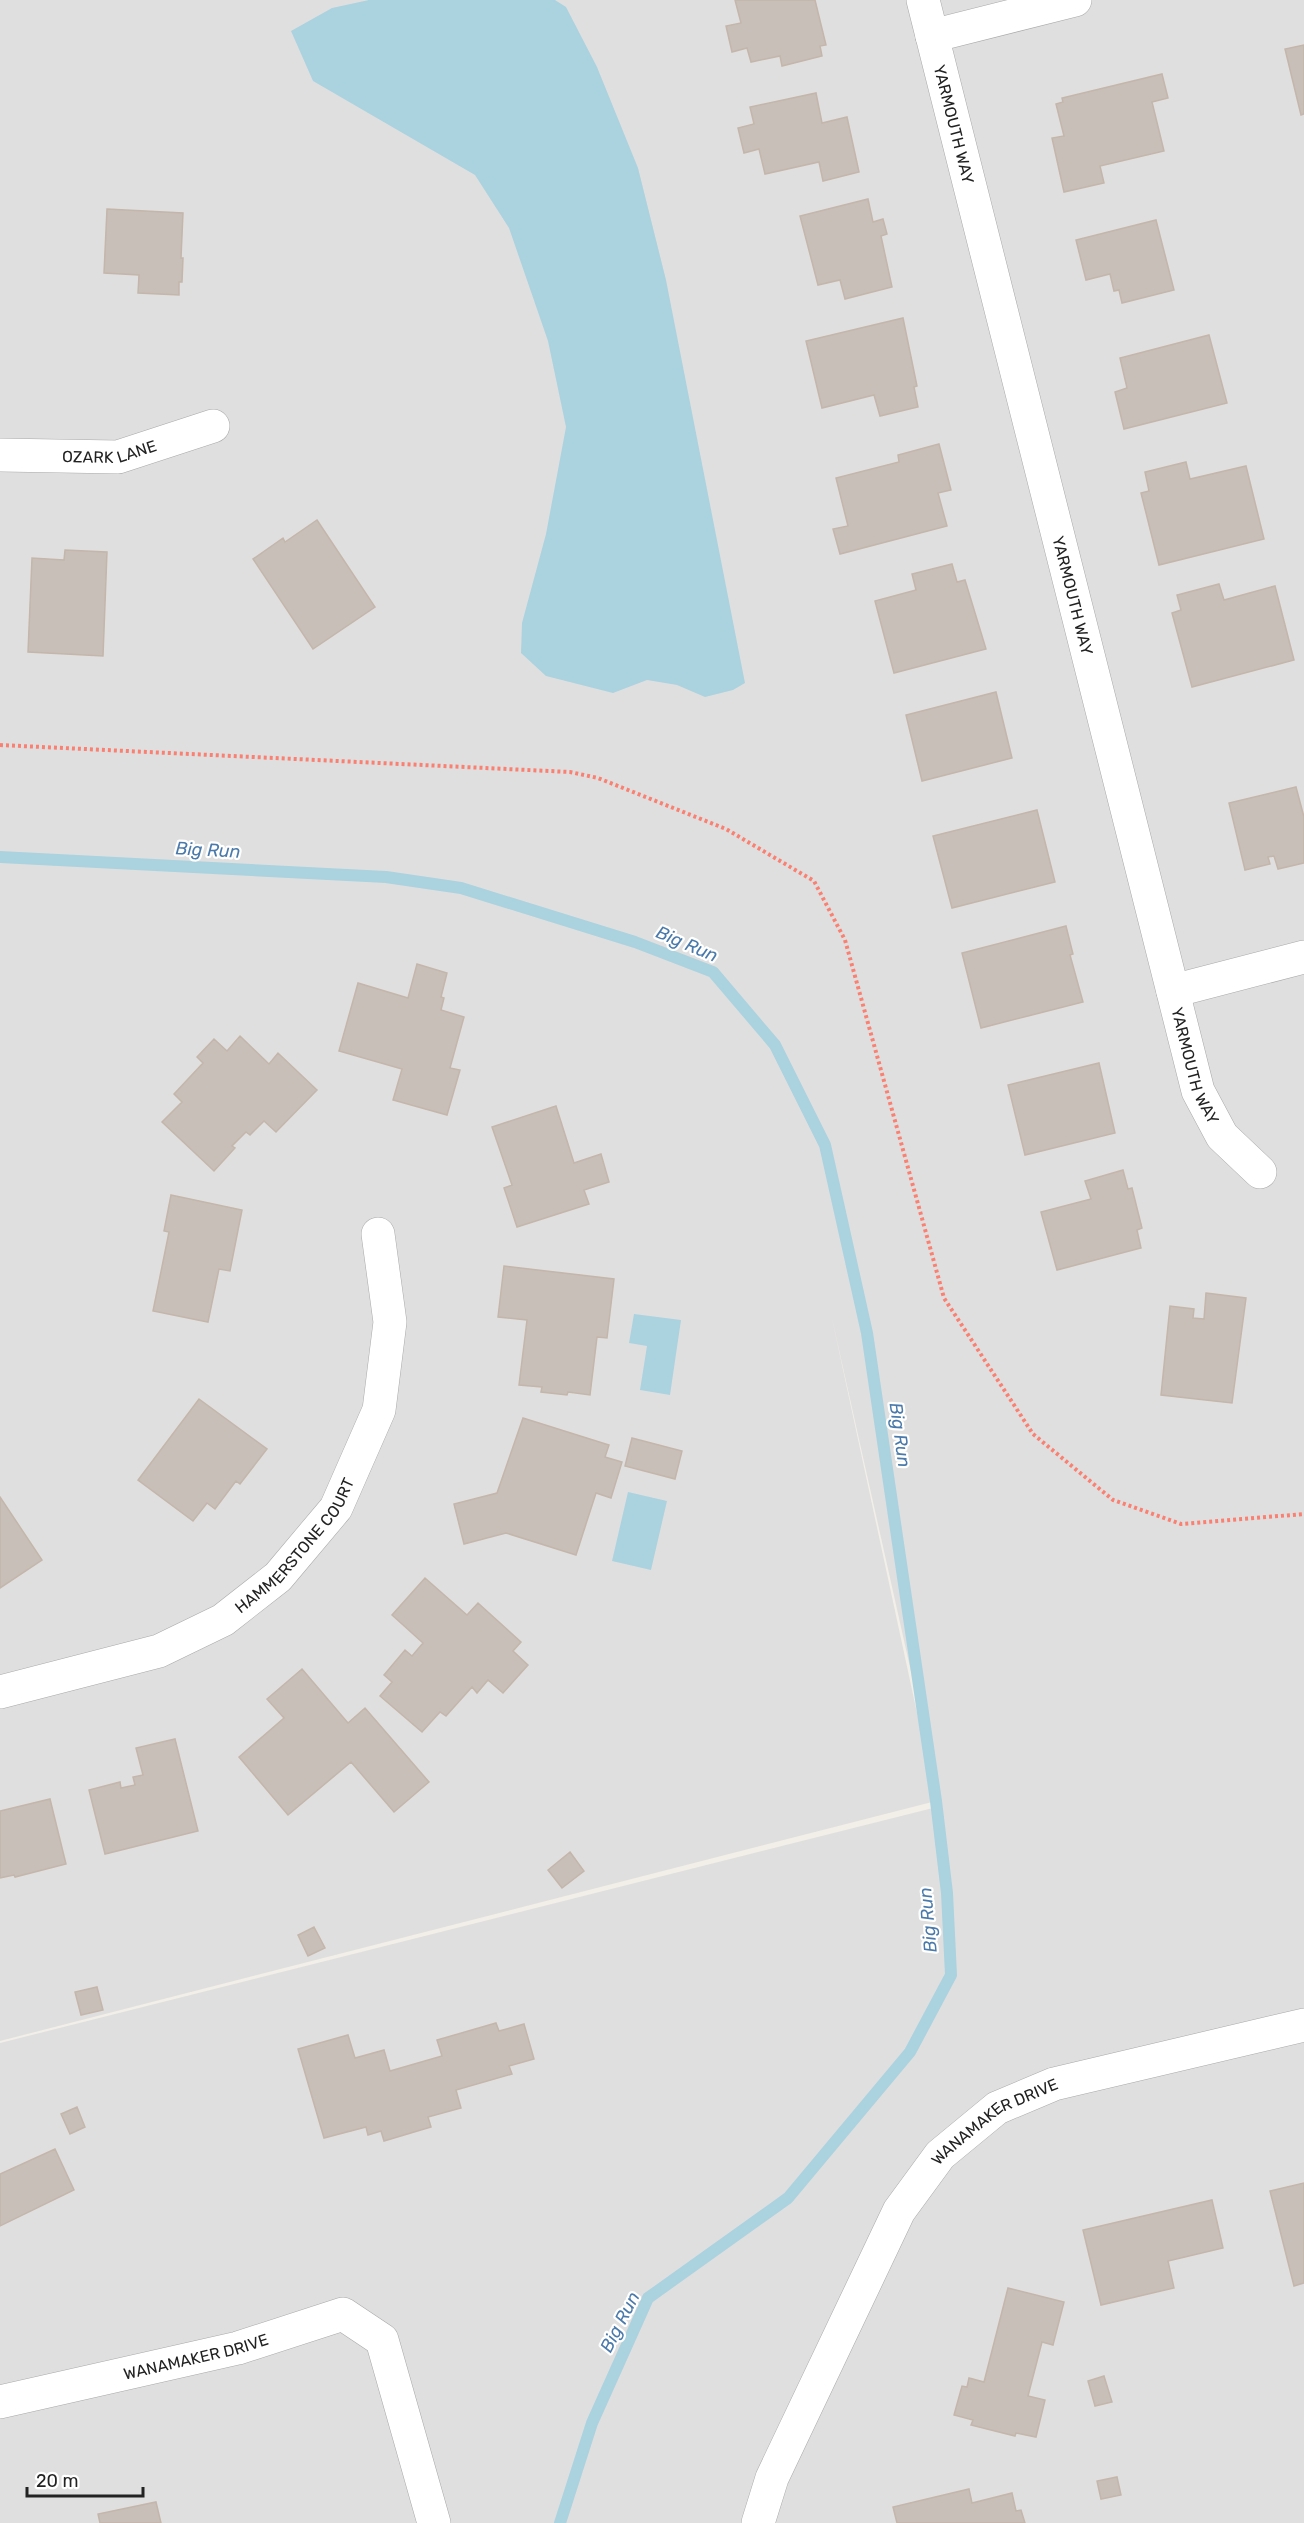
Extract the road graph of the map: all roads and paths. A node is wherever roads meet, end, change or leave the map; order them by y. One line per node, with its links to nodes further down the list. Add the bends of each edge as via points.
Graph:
1 (923, 0): 3 (street, YARMOUTH WAY)
2 (1075, 0): 3 (street)
3 (932, 36): 8 (street, YARMOUTH WAY)
4 (213, 426): 5 (street, OZARK LANE, via 118,457)
5 (0, 455)
6 (0, 745): 11 (path, via 570,772 598,778 726,829 814,881 845,940 944,1299 1032,1434 1113,1500 1181,1524)
7 (1304, 957): 8 (street)
8 (1173, 991): 9 (street, YARMOUTH WAY, via 1198,1090 1222,1136)
9 (1260, 1172)
10 (378, 1233): 12 (street, HAMMERSTONE COURT, via 390,1322 379,1410 336,1508 278,1577 223,1620 159,1651)
11 (1304, 1514)
12 (0, 1692)
13 (1304, 2025): 16 (street, WANAMAKER DRIVE, via 1054,2084 997,2108 940,2155 899,2211 772,2478)
14 (0, 2402): 15 (street, WANAMAKER DRIVE, via 238,2348 343,2314 382,2340)
15 (434, 2523)
16 (758, 2523)

